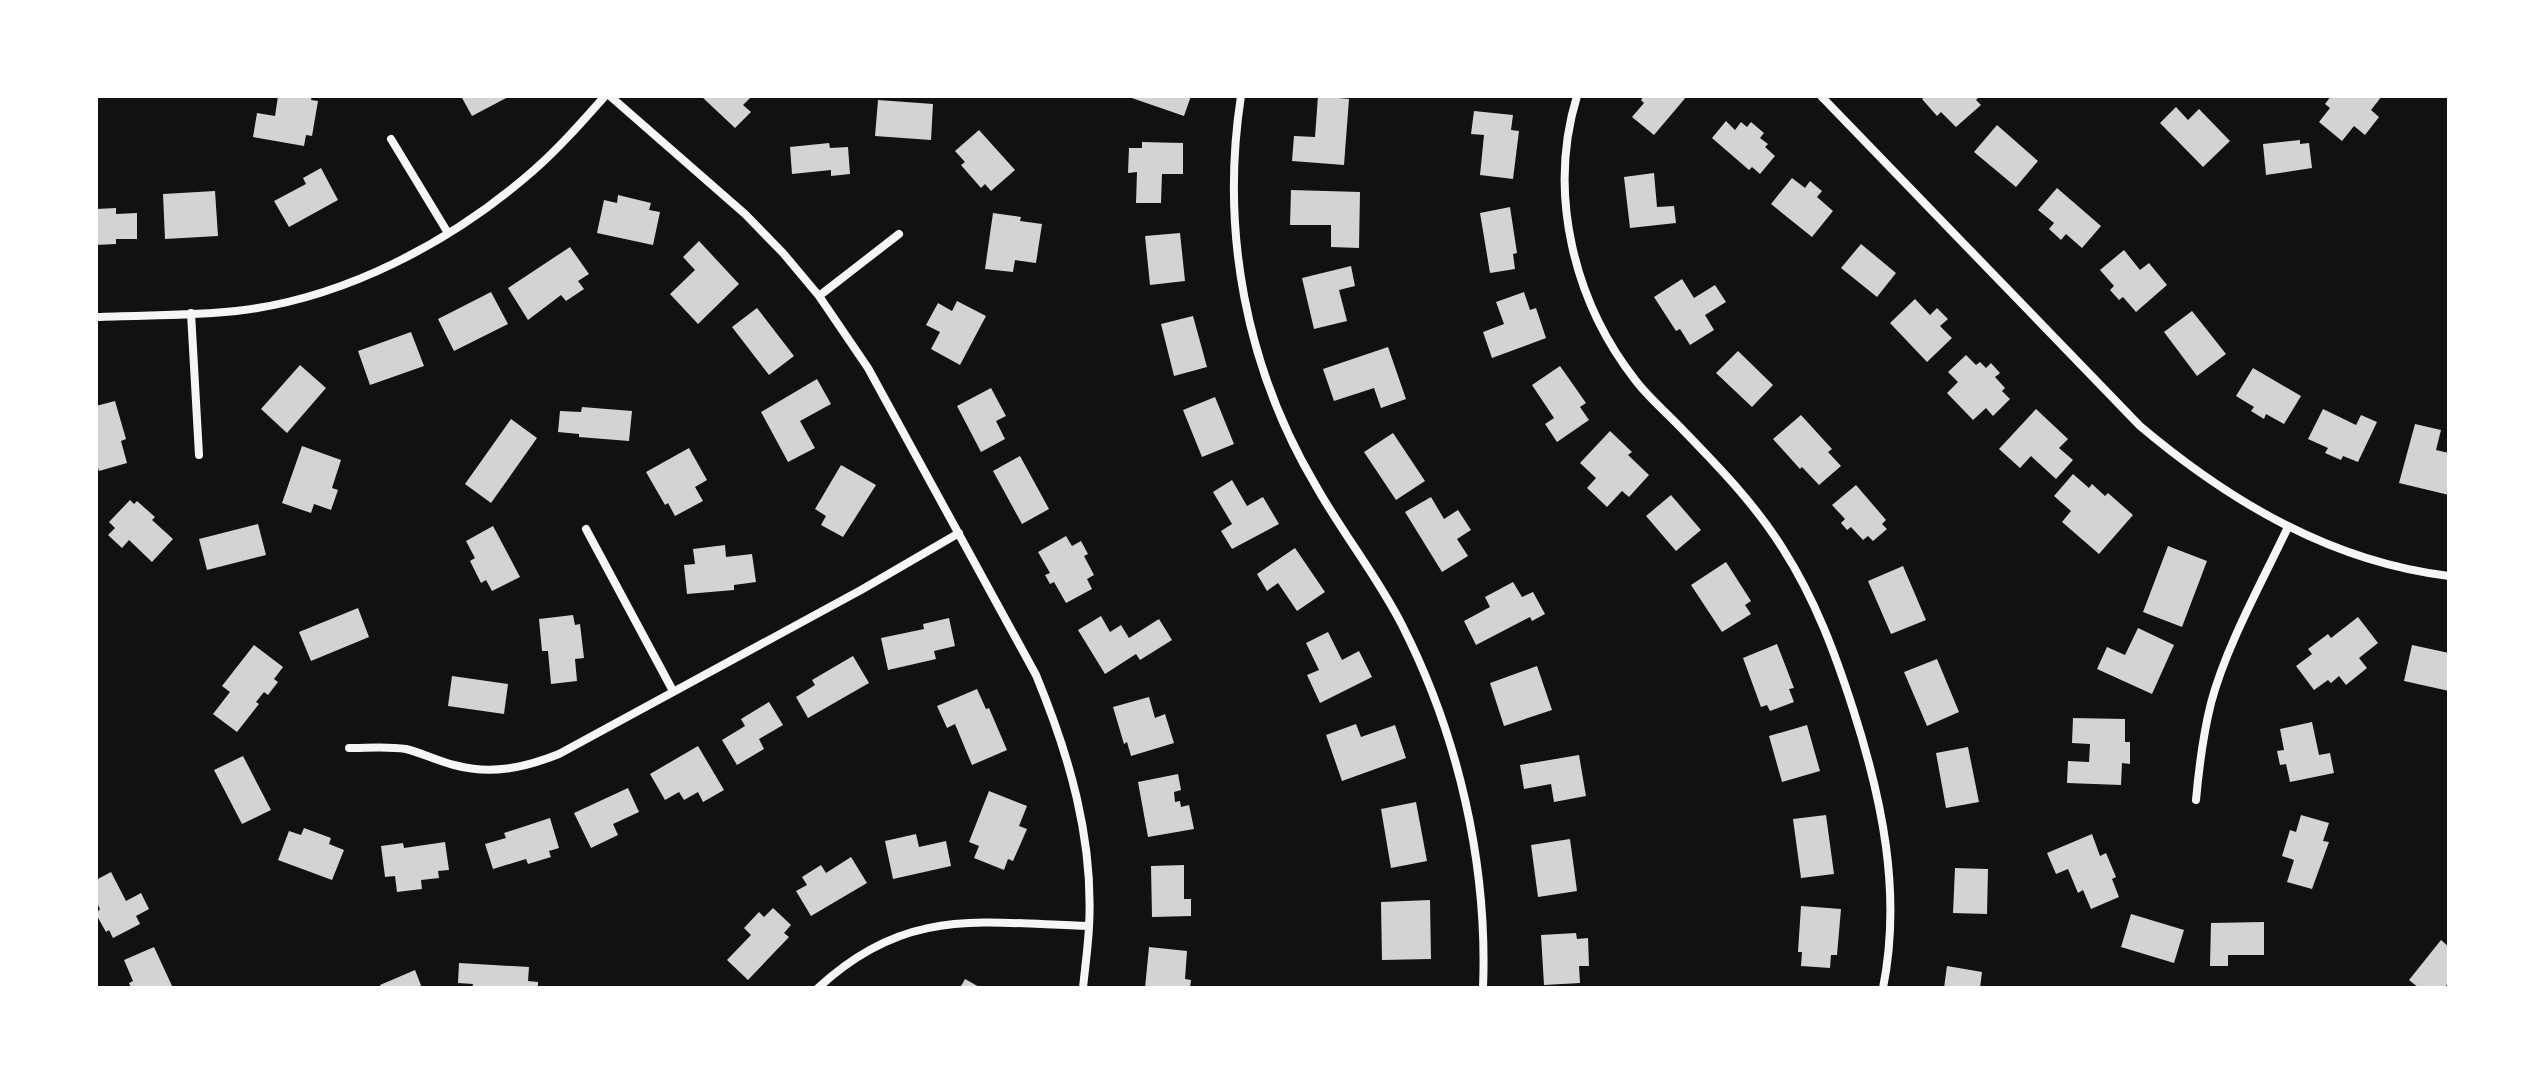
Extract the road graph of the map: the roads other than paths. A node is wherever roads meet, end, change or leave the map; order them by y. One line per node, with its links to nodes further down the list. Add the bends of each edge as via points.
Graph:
1 (608, 96): 6 (street, via 534,170); 8 (street, via 745,214)
2 (1241, 96): 22 (street, via 1233,180 1235,235 1252,337 1289,437 1390,603 1430,687 1450,746 1476,863)
3 (1577, 96): 23 (street, via 1566,149 1568,231 1593,311 1638,383 1754,507 1807,590 1833,647 1881,808 1890,903)
4 (1821, 96): 12 (street, via 2140,426 2217,486)
5 (391, 139): 6 (street)
6 (448, 233): 9 (street, via 341,285 249,309)
7 (899, 234): 8 (street)
8 (819, 296): 14 (street, via 868,368)
9 (191, 313): 10 (street); 11 (street)
10 (96, 317)
11 (199, 455)
12 (2288, 527): 15 (street, via 2390,564); 18 (street, via 2212,700)
13 (586, 529): 16 (street)
14 (959, 533): 16 (street); 19 (street, via 1057,724 1083,825)
15 (2449, 576)
16 (673, 691): 17 (street, via 559,754 505,770 453,765 405,749)
17 (349, 748)
18 (2196, 800)
19 (1089, 926): 20 (street, via 930,926 872,946); 21 (street)
20 (818, 988)
21 (1083, 988)
22 (1483, 988)
23 (1883, 988)

